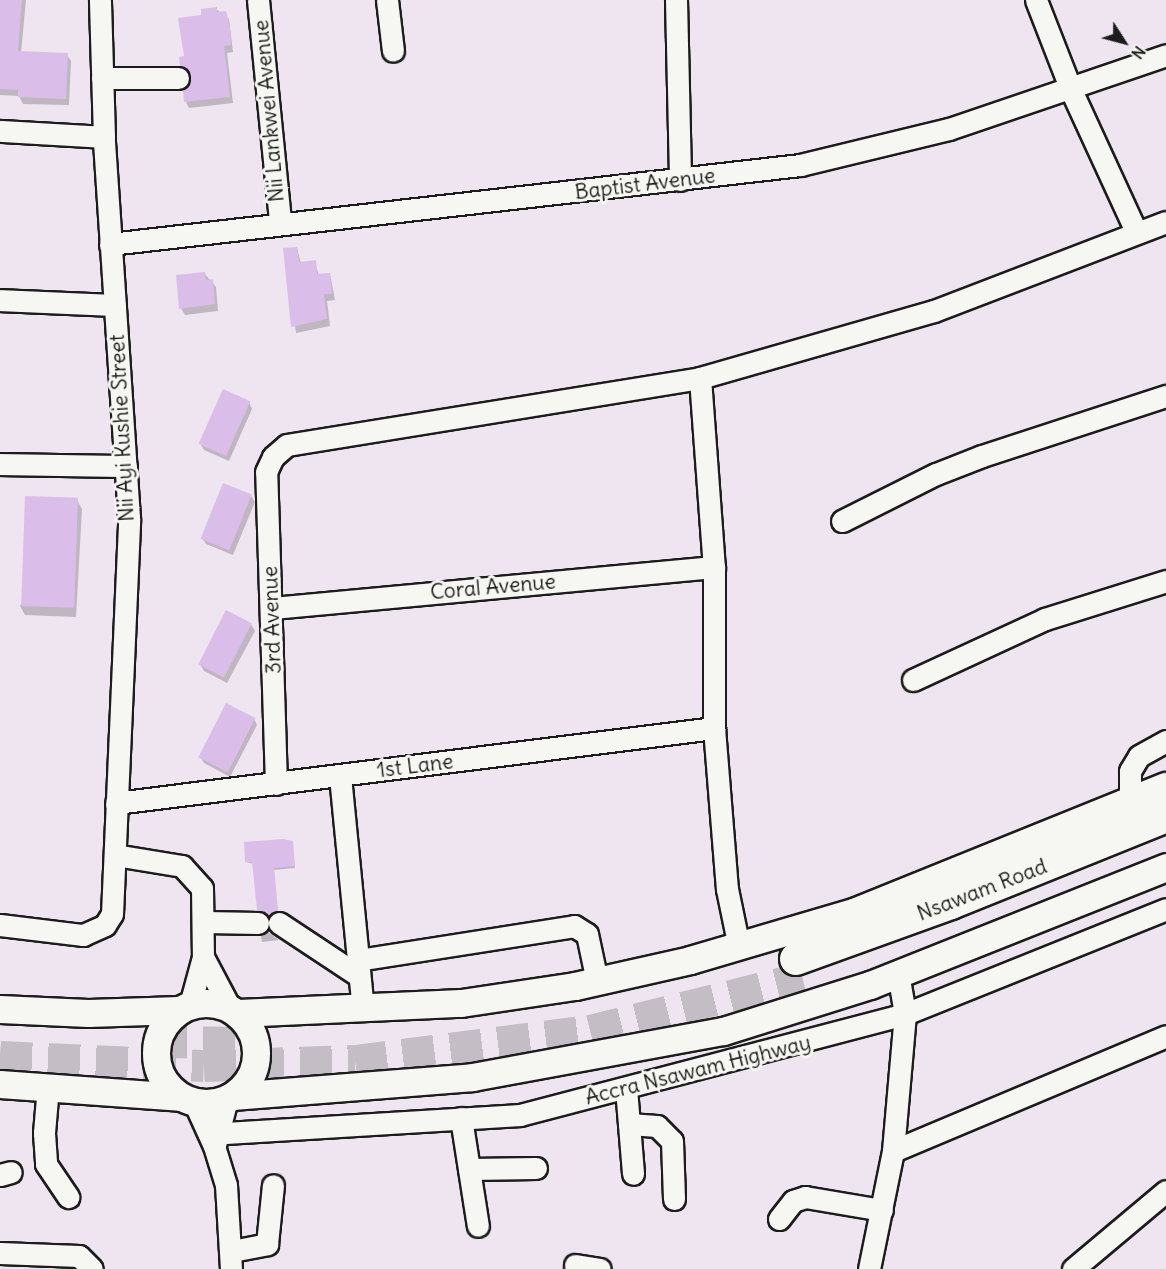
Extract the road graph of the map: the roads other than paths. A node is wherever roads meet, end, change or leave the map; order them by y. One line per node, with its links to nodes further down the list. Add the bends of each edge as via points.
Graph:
1 (100, 0): 8 (street, Nii Ayi Kushie Street)
2 (258, 0): 14 (street, Nii Lankwei Avenue)
3 (387, 0): 6 (street)
4 (676, 0): 13 (street)
5 (1036, 0): 10 (street)
6 (393, 51)
7 (1166, 55): 10 (street, Baptist Avenue)
8 (102, 78): 9 (street); 12 (street, Nii Ayi Kushie Street)
9 (178, 78)
10 (1071, 90): 13 (street, Baptist Avenue, via 870,149 800,165); 16 (street)
11 (0, 131): 12 (street)
12 (104, 137): 17 (street, Nii Ayi Kushie Street)
13 (680, 180): 14 (street, Baptist Avenue)
14 (280, 222): 17 (street, Baptist Avenue)
15 (1166, 222): 16 (street)
16 (1136, 231): 20 (street, via 934,311)
17 (110, 244): 19 (street, Nii Ayi Kushie Street)
18 (0, 300): 19 (street)
19 (115, 305): 23 (street, Nii Ayi Kushie Street)
20 (700, 378): 25 (street); 27 (street, 3rd Avenue, via 287,445 273,457 266,472)
21 (1166, 396): 24 (street, via 936,474)
22 (0, 464): 23 (street)
23 (126, 466): 35 (street, Nii Ayi Kushie Street, via 128,581)
24 (842, 521)
25 (714, 567): 27 (street, Coral Avenue); 29 (street)
26 (1166, 581): 28 (street, via 1045,619)
27 (272, 608): 32 (street, 3rd Avenue)
28 (913, 680)
29 (714, 728): 31 (street, 1st Lane); 43 (street, via 727,889)
30 (1166, 741): 34 (street, via 1139,756 1130,771)
31 (340, 776): 32 (street, 1st Lane); 45 (street)
32 (276, 784): 35 (street, 1st Lane)
33 (1166, 786): 34 (main road)
34 (1130, 801): 43 (main road, via 945,878)
35 (116, 803): 38 (street, Nii Ayi Kushie Street)
36 (1166, 816): 37 (highway, Nsawam Road, via 800,968)
37 (1166, 840)
38 (115, 855): 41 (street, via 168,861 189,871 202,888); 42 (street, Nii Ayi Kushie Street, via 112,914 96,932 83,936)
39 (1166, 867): 46 (main road)
40 (1166, 909): 52 (street, Accra Nsawam Highway)
41 (205, 922): 44 (street); 45 (street, via 269,923)
42 (0, 925)
43 (739, 947): 47 (main road)
44 (203, 957): 48 (street); 51 (street)
45 (359, 968): 47 (street, via 574,926 587,934); 50 (street)
46 (898, 974): 52 (street); 57 (main road, via 723,1030 561,1062 472,1077)
47 (597, 981): 50 (main road, via 461,1004)
48 (185, 1007): 49 (main road, via 88,1013); 51 (main road, via 217,1003); 58 (main road, via 162,1028 156,1061 161,1077)
49 (0, 1009)
50 (363, 1010): 51 (main road)
51 (234, 1011): 57 (main road, via 254,1035 257,1055 252,1075)
52 (905, 1014): 56 (street, Accra Nsawam Highway); 62 (street)
53 (1166, 1036): 62 (street)
54 (0, 1084): 55 (main road)
55 (48, 1086): 58 (main road); 68 (street, via 46,1164)
56 (626, 1088): 59 (street, Accra Nsawam Highway, via 520,1115); 60 (street)
57 (230, 1098): 58 (main road); 61 (street)
58 (187, 1100): 61 (street)
59 (460, 1118): 61 (street, Accra Nsawam Highway); 64 (street)
60 (629, 1124): 65 (street); 69 (street, via 657,1126 672,1141)
61 (214, 1138): 74 (street, via 226,1185)
62 (893, 1151): 70 (street)
63 (536, 1168): 64 (street)
64 (469, 1169): 72 (street)
65 (633, 1174)
66 (273, 1185): 74 (street, via 267,1244)
67 (1166, 1191): 79 (street)
68 (68, 1197)
69 (674, 1199)
70 (882, 1210): 71 (street, via 805,1197 794,1201); 78 (street)
71 (779, 1219)
72 (478, 1226)
73 (0, 1253): 76 (street, via 79,1256)
74 (232, 1260)
75 (575, 1265): 77 (street)
76 (92, 1269)
77 (600, 1269)
78 (869, 1269)
79 (1073, 1269)

